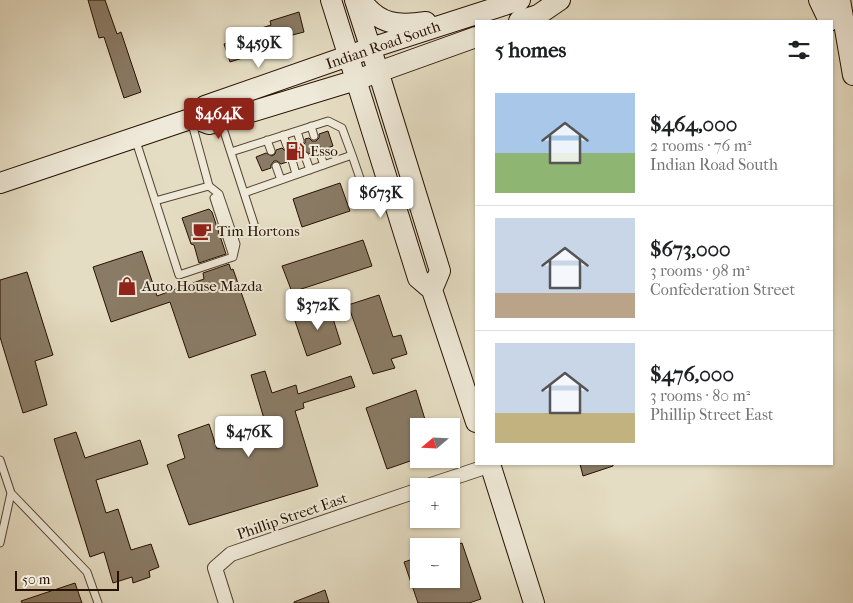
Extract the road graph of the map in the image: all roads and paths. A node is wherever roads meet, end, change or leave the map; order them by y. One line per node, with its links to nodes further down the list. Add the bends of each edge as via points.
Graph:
1 (331, 0): 14 (main road)
2 (355, 0): 13 (main road)
3 (361, 0): 8 (main road, via 382,19 399,24 430,22)
4 (520, 0): 8 (main road, Indian Road South)
5 (555, 0): 9 (main road, via 538,15)
6 (819, 0): 10 (main road)
7 (840, 0): 16 (main road)
8 (492, 9): 13 (main road, Indian Road South)
9 (522, 20)
10 (829, 20)
11 (833, 31): 16 (main road)
12 (475, 37): 15 (main road, Indian Road South)
13 (371, 48): 14 (main road, Indian Road South); 15 (main road)
14 (348, 56): 17 (main road); 19 (main road, Indian Road South, via 206,106)
15 (378, 72): 17 (main road, Indian Road South); 47 (main road, via 440,271)
16 (853, 76)
17 (356, 80): 18 (main road, Indian Road South); 21 (main road)
18 (246, 113): 20 (main road, Indian Road South); 21 (main road, via 338,97 356,105)
19 (192, 118): 20 (main road, Indian Road South, via 209,124); 26 (main road, Indian Road South); 43 (lane)
20 (221, 121): 32 (lane)
21 (369, 124): 42 (main road)
22 (311, 126): 23 (lane); 25 (lane); 33 (lane, via 328,121 342,128)
23 (297, 131): 24 (lane); 28 (lane)
24 (283, 135): 27 (lane); 29 (lane)
25 (314, 136)
26 (135, 138): 41 (main road, Indian Road South); 45 (lane)
27 (267, 140): 30 (lane); 32 (lane)
28 (300, 141)
29 (287, 146)
30 (271, 151)
31 (319, 151): 36 (lane)
32 (231, 152): 44 (lane)
33 (352, 155): 36 (lane); 42 (lane, via 365,192)
34 (305, 156): 38 (lane)
35 (292, 160): 39 (lane)
36 (324, 165): 38 (lane)
37 (276, 166): 40 (lane)
38 (310, 170): 39 (lane)
39 (296, 174): 40 (lane)
40 (281, 180): 44 (lane)
41 (0, 183)
42 (389, 185): 47 (main road, via 418,278)
43 (209, 186): 45 (lane); 45 (lane, via 219,194 214,198 234,257 179,275)
44 (244, 192): 46 (lane)
45 (155, 201)
46 (255, 227)
47 (432, 290): 48 (main road)
48 (475, 419)
49 (0, 460): 53 (lane)
50 (488, 465): 52 (street)
51 (491, 465): 58 (main road)
52 (451, 478)
53 (11, 493): 55 (lane); 56 (lane, via 87,572)
54 (410, 493): 57 (street, Phillip Street East, via 231,554 215,568)
55 (0, 543)
56 (98, 603)
57 (226, 603)
58 (534, 603)

